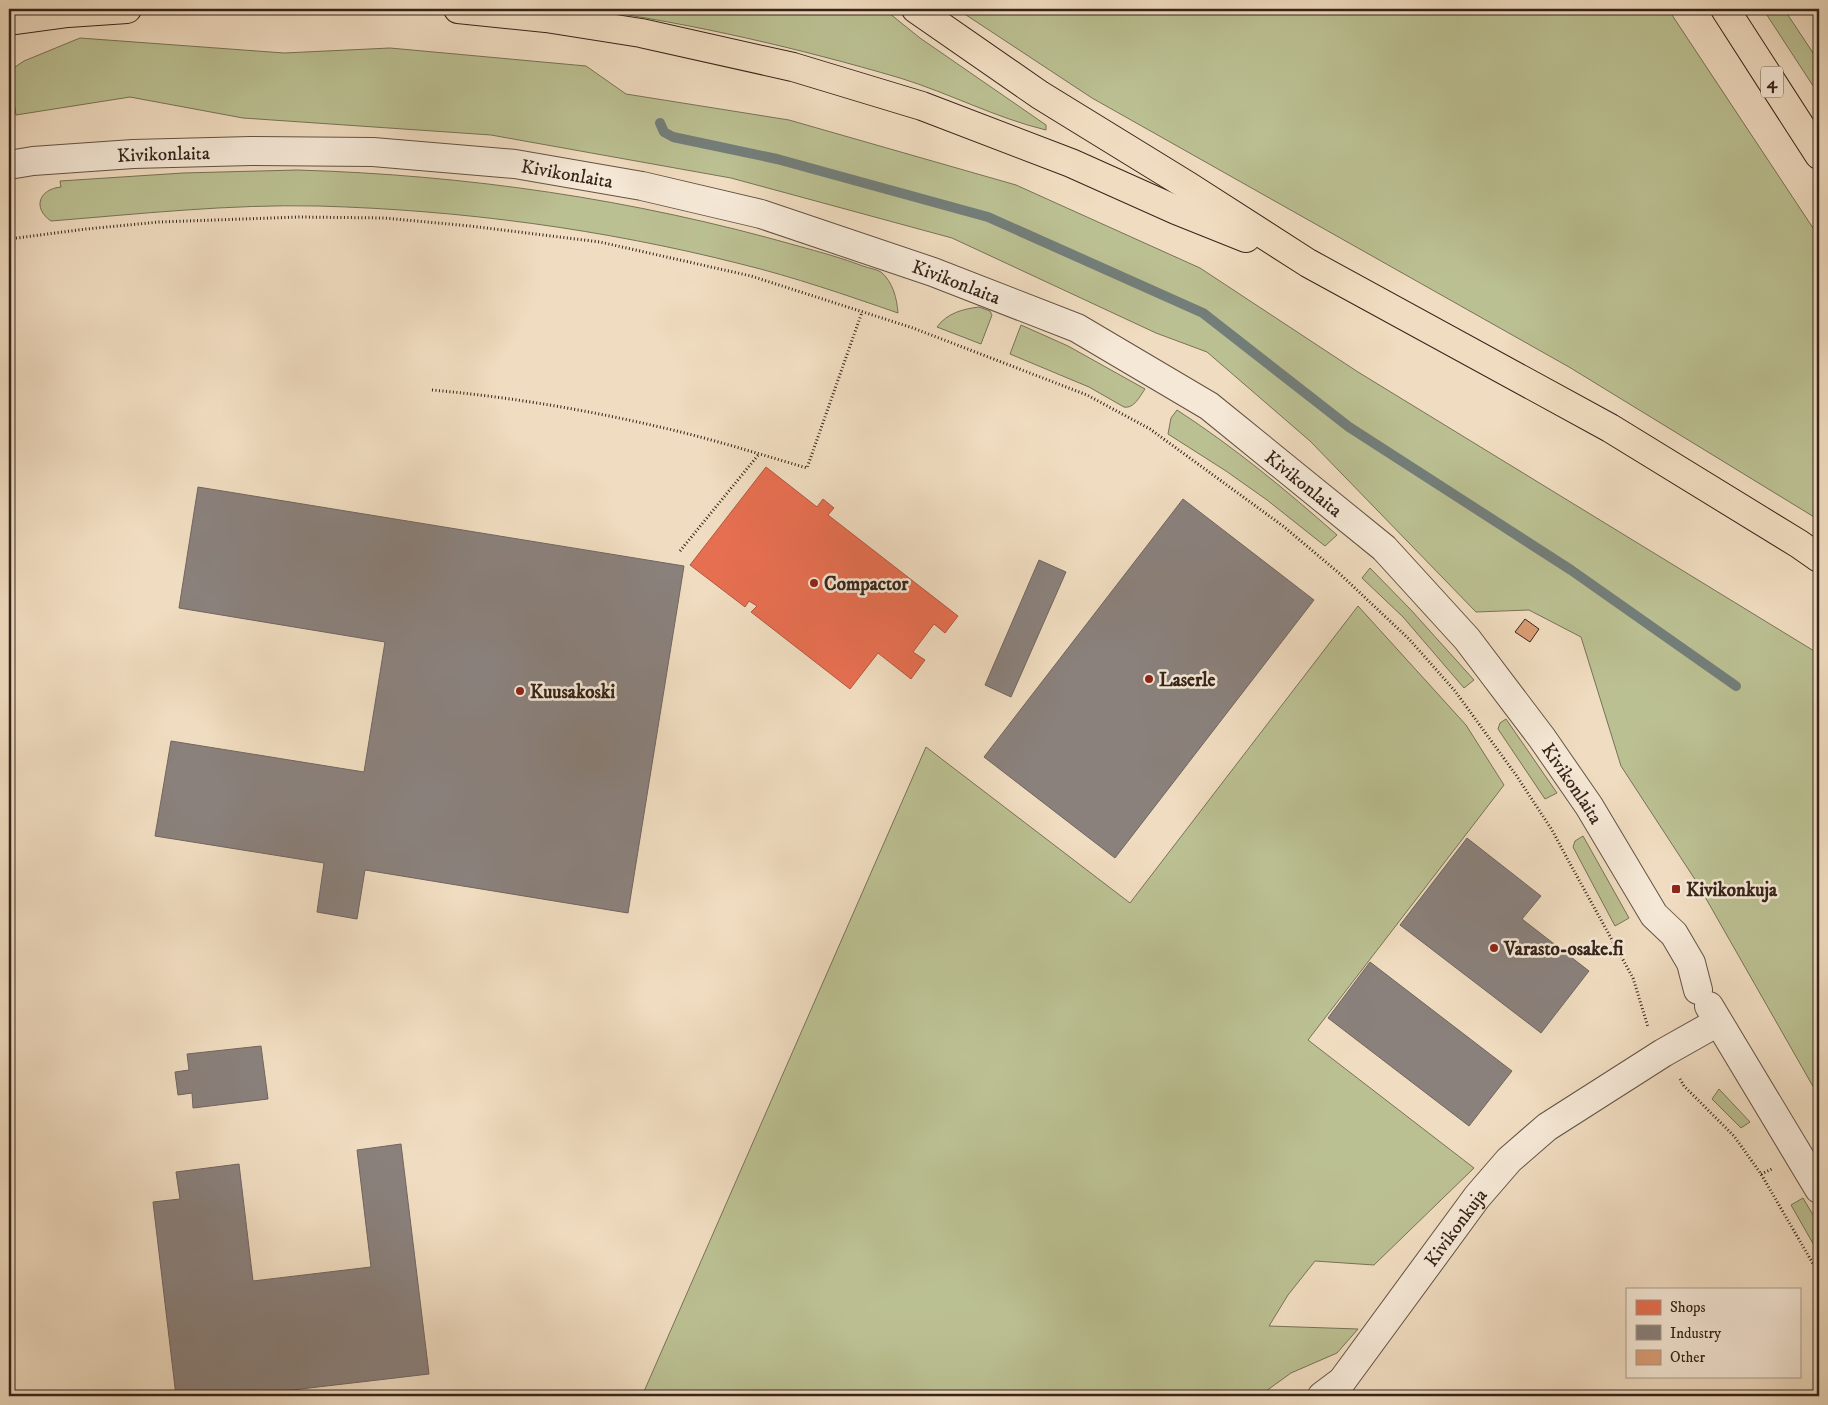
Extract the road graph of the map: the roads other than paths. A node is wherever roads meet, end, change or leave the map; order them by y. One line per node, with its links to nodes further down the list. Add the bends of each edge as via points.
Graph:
1 (126, 9): 5 (highway)
2 (458, 9): 8 (highway, via 641,32 793,67 922,106 1071,163)
3 (916, 9): 8 (highway, via 1040,95)
4 (1725, 9): 6 (highway, 4)
5 (9, 21)
6 (1819, 155)
7 (9, 165): 10 (street, Kivikonlaita, via 133,154 251,151 373,152 515,164 642,186 761,214 933,272 1077,328 1210,406 1384,548 1467,639 1542,738 1589,806 1654,915 1674,934 1691,963 1698,990)
8 (1308, 263): 9 (highway, via 1610,428)
9 (1819, 558)
10 (1718, 1022): 11 (street, Kivikonlaita); 12 (street, Kivikonkuja, via 1547,1127 1509,1160 1471,1205 1342,1381)
11 (1819, 1189)
12 (1322, 1396)

